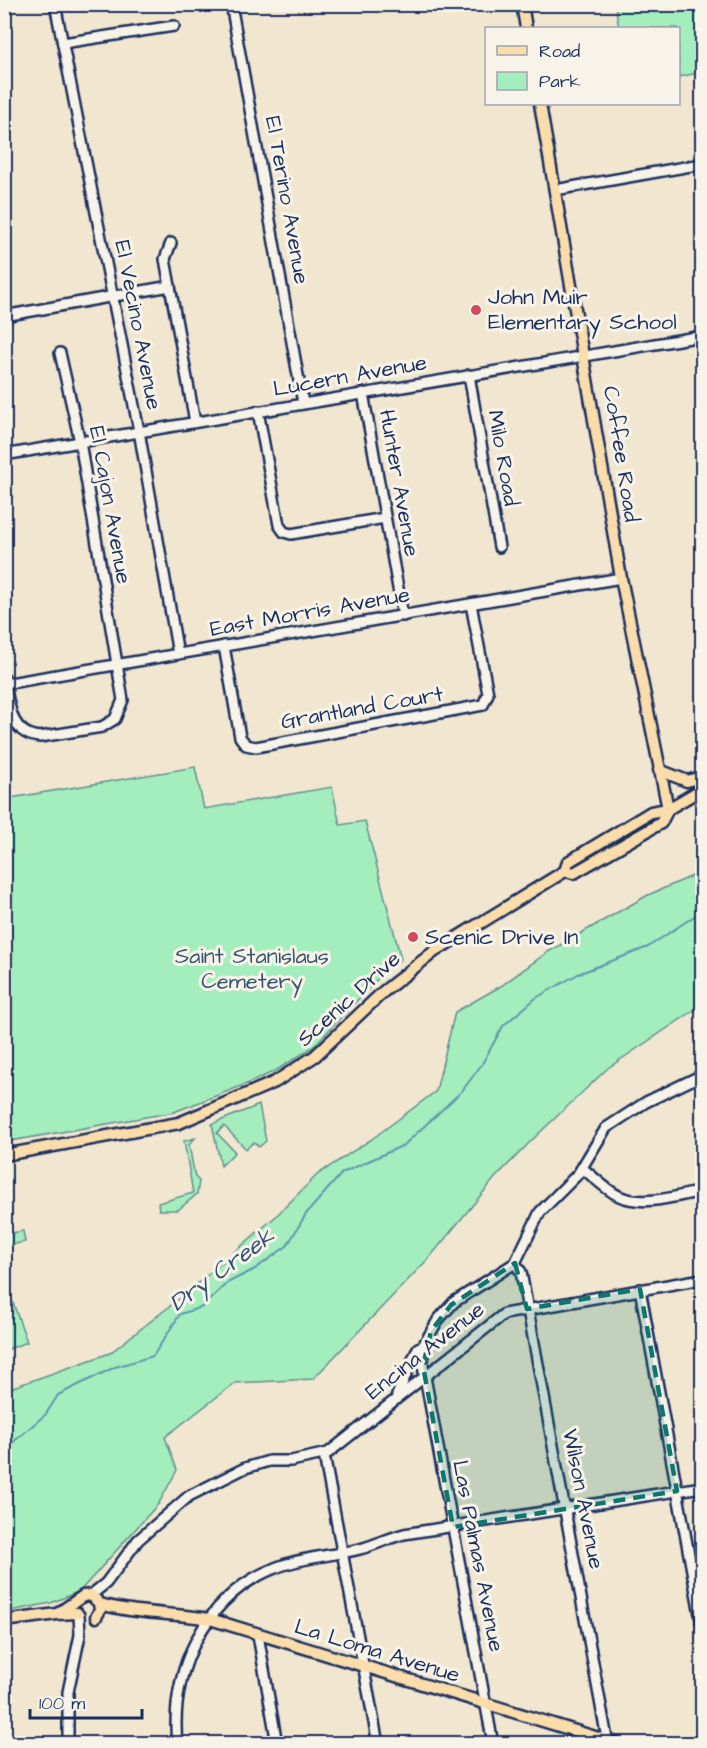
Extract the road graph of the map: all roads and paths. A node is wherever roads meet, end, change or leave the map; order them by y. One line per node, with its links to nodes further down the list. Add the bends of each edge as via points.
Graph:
1 (56, 4): 6 (street, El Vecino Avenue)
2 (231, 4): 19 (street, El Terino Avenue)
3 (522, 4): 5 (main road)
4 (174, 26): 6 (street)
5 (526, 27)
6 (63, 43): 12 (street, El Vecino Avenue)
7 (540, 105): 9 (main road, Coffee Road)
8 (702, 164): 9 (street)
9 (555, 190): 16 (main road, Coffee Road)
10 (171, 243): 11 (street, via 165,259)
11 (170, 286): 12 (street); 21 (street)
12 (112, 297): 13 (street); 22 (street, El Vecino Avenue)
13 (4, 316)
14 (702, 336): 16 (street, Lucern Avenue)
15 (60, 353): 23 (street, El Cajon Avenue)
16 (585, 356): 17 (street, Lucern Avenue); 27 (main road, Coffee Road)
17 (469, 375): 18 (street, Lucern Avenue); 26 (street, Milo Road)
18 (363, 393): 19 (street, Lucern Avenue); 25 (street, Hunter Avenue)
19 (303, 403): 20 (street, Lucern Avenue)
20 (258, 411): 21 (street, Lucern Avenue); 25 (street, via 279,525 284,532)
21 (195, 422): 22 (street, Lucern Avenue)
22 (138, 431): 23 (street, Lucern Avenue); 31 (street, El Vecino Avenue)
23 (80, 442): 24 (street, Lucern Avenue); 32 (street, El Cajon Avenue)
24 (4, 455)
25 (385, 518): 29 (street, Hunter Avenue)
26 (499, 547)
27 (621, 578): 28 (street, East Morris Avenue); 34 (main road, Coffee Road)
28 (471, 604): 29 (street, East Morris Avenue); 30 (street, Grantland Court, via 488,694 483,705 256,747 246,745 240,737)
29 (403, 616): 30 (street, East Morris Avenue)
30 (224, 646): 31 (street, East Morris Avenue)
31 (178, 654): 32 (street, East Morris Avenue)
32 (118, 664): 33 (street, East Morris Avenue); 33 (street, El Cajon Avenue, via 122,707 115,719 102,727 40,737 25,734 12,718)
33 (5, 682)
34 (659, 770): 35 (main road, via 687,781); 37 (main road, Coffee Road)
35 (702, 777)
36 (702, 789): 37 (main road, Scenic Drive)
37 (668, 809): 39 (main road, Scenic Drive, via 661,823 574,873 565,871 435,951 383,992 309,1062 275,1082 179,1123)
38 (702, 1076): 40 (street, via 615,1120 600,1135)
39 (4, 1155)
40 (582, 1168): 41 (street, via 628,1199 648,1200); 42 (street, via 544,1206)
41 (702, 1191)
42 (515, 1263): 45 (street, Wilson Avenue); 46 (street, via 454,1302)
43 (702, 1279): 44 (street, Encina Avenue)
44 (640, 1289): 45 (street, Encina Avenue); 51 (street)
45 (527, 1309): 47 (street, Encina Avenue, via 502,1316); 52 (street, Wilson Avenue)
46 (423, 1346): 47 (street, Las Palmas Avenue); 48 (street, via 418,1348)
47 (424, 1376): 48 (street, Encina Avenue); 53 (street, Las Palmas Avenue)
48 (394, 1400): 49 (street, Encina Avenue)
49 (324, 1455): 54 (street); 55 (street, via 269,1461 208,1485 155,1522 125,1555)
50 (702, 1487): 51 (street)
51 (677, 1491): 52 (street); 60 (street)
52 (566, 1509): 53 (street); 64 (street, Wilson Avenue)
53 (453, 1527): 54 (street, via 404,1534); 63 (street, Las Palmas Avenue)
54 (344, 1552): 58 (street, via 287,1564 259,1575 232,1595); 62 (street)
55 (97, 1601): 56 (main road, La Loma Avenue); 57 (main road); 57 (main road, via 83,1596)
56 (122, 1611): 57 (main road, La Loma Avenue); 58 (main road, La Loma Avenue)
57 (84, 1613): 59 (main road, La Loma Avenue); 65 (street, via 68,1692)
58 (210, 1619): 61 (main road, La Loma Avenue); 66 (street, via 194,1642 182,1671 176,1699)
59 (4, 1621)
60 (702, 1625)
61 (258, 1635): 62 (main road, La Loma Avenue); 67 (street)
62 (364, 1667): 63 (main road, La Loma Avenue); 68 (street)
63 (486, 1704): 64 (main road, La Loma Avenue); 69 (street, Las Palmas Avenue)
64 (611, 1742)
65 (69, 1743)
66 (177, 1743)
67 (277, 1743)
68 (378, 1743)
69 (493, 1743)

